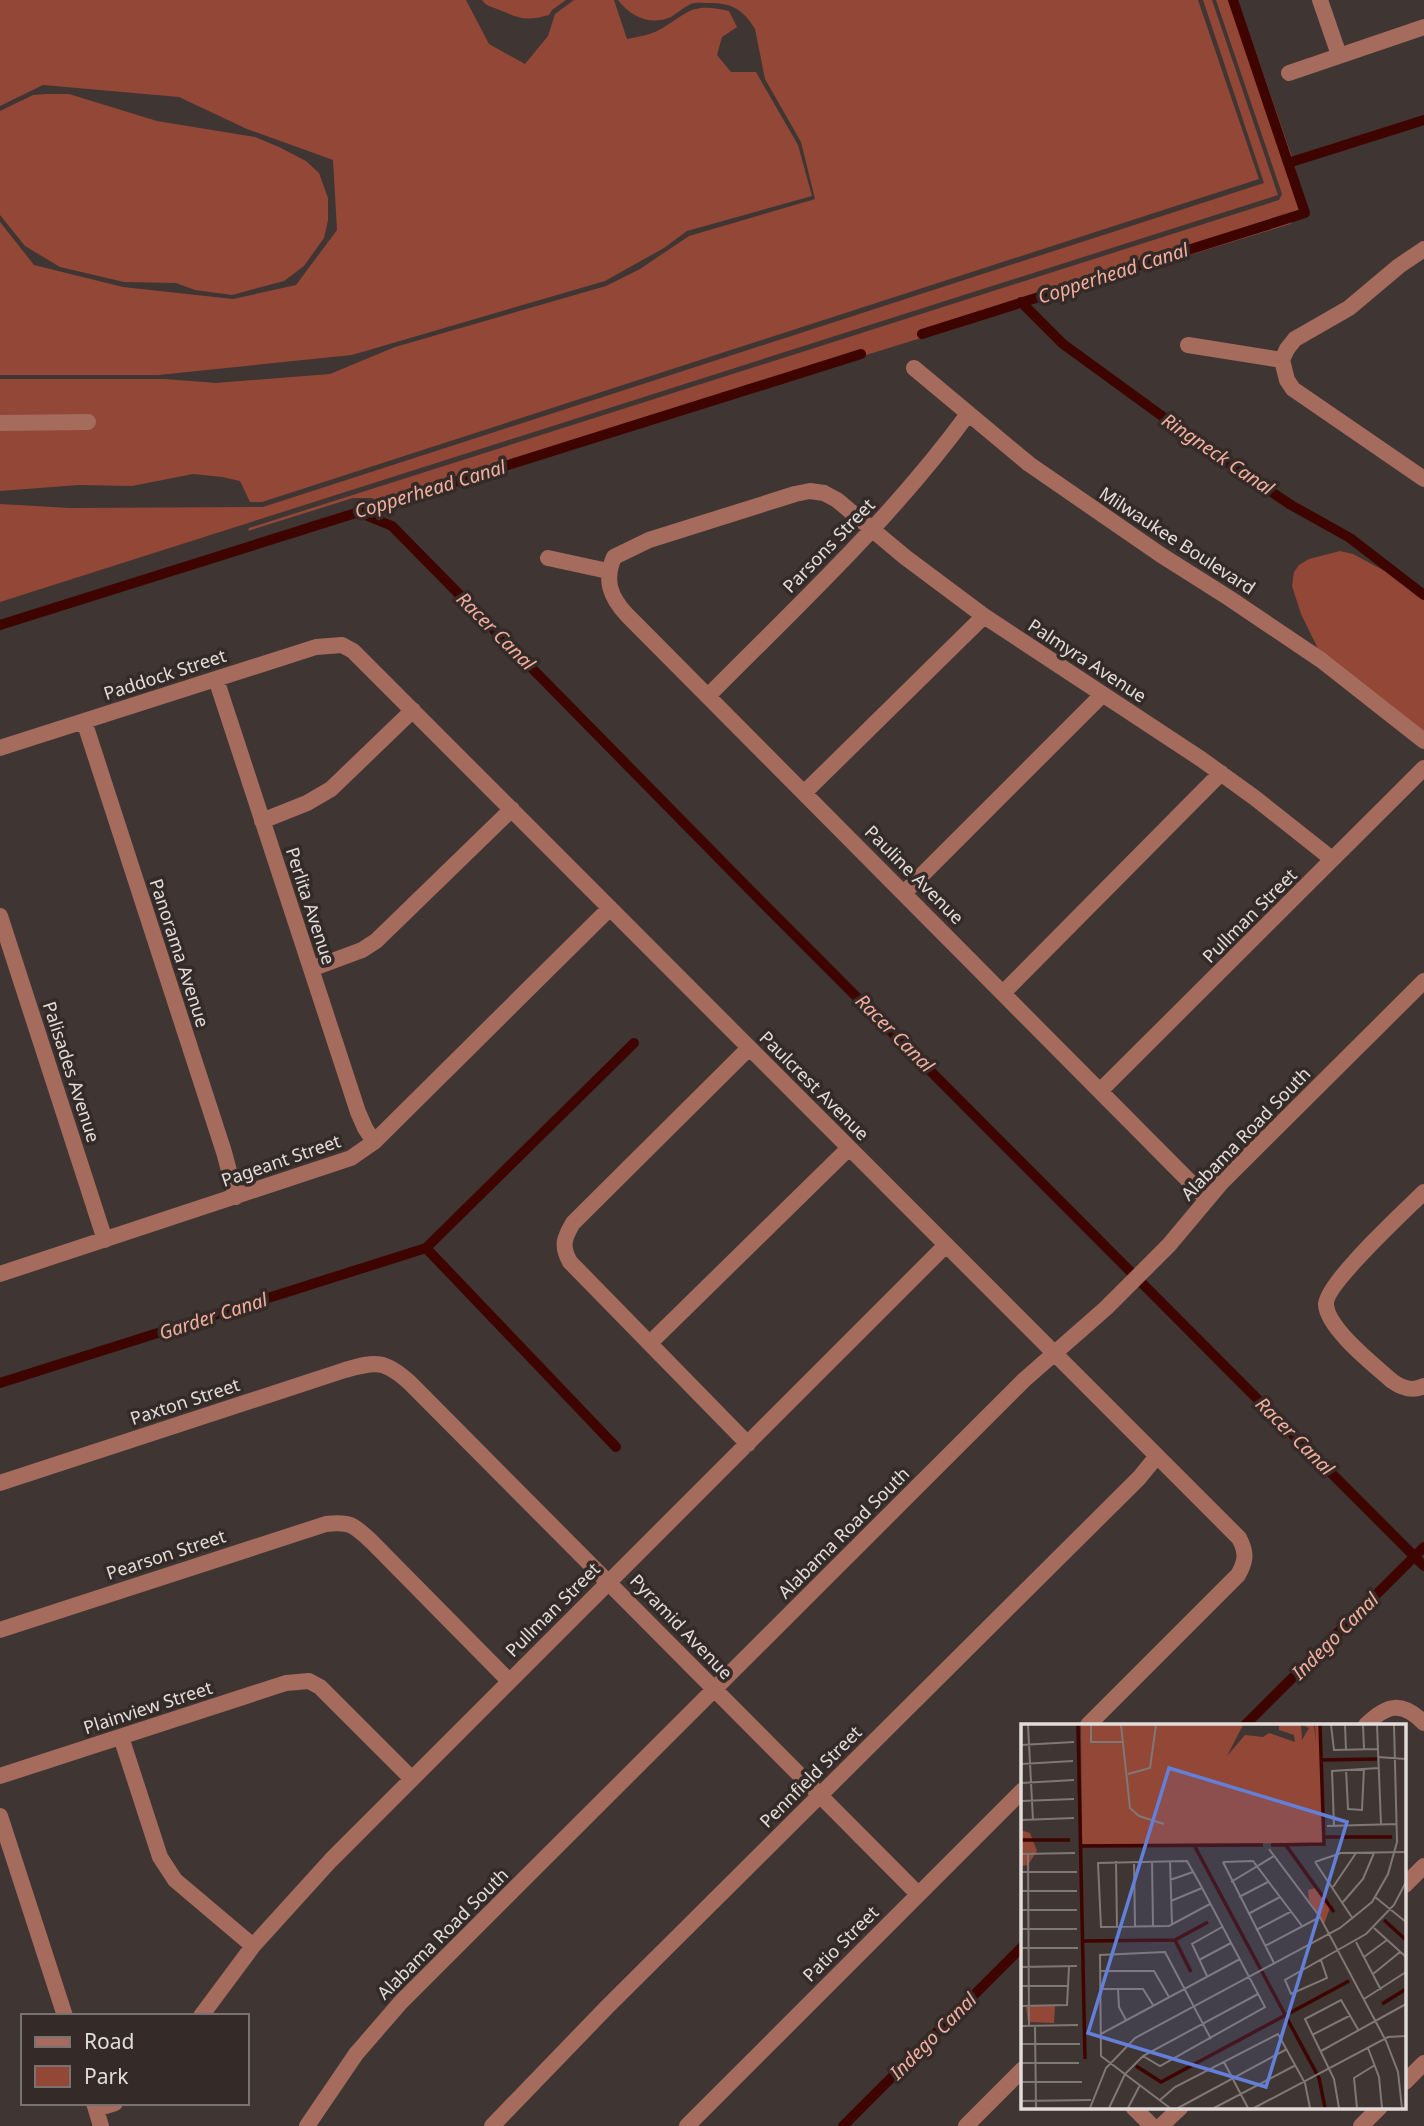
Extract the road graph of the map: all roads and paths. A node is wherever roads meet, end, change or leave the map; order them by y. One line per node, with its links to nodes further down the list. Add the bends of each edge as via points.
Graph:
1 (1320, 0): 3 (street)
2 (1424, 27): 3 (street)
3 (1339, 55): 4 (street)
4 (1289, 73)
5 (1424, 249): 7 (street, via 1349,309 1295,339)
6 (1188, 345): 7 (street)
7 (1282, 360): 12 (street, via 1293,389)
8 (914, 368): 9 (street, Milwaukee Boulevard)
9 (968, 414): 13 (street, Parsons Street); 23 (street, Milwaukee Boulevard, via 1068,493 1321,660)
10 (88, 422): 11 (street)
11 (0, 423)
12 (1424, 480)
13 (872, 530): 15 (street, Palmyra Avenue, via 837,500 810,491 649,540 614,557); 16 (street, Palmyra Avenue); 20 (street, Parsons Street)
14 (548, 558): 15 (street)
15 (608, 571): 20 (street, Pauline Avenue, via 609,590 618,606)
16 (984, 616): 19 (street, Palmyra Avenue); 27 (street)
17 (342, 645): 18 (street, Paddock Street, via 316,647); 21 (street, Paulcrest Avenue, via 354,651)
18 (216, 679): 22 (street, Paddock Street); 29 (street, Perlita Avenue)
19 (1102, 695): 26 (street, Palmyra Avenue); 31 (street)
20 (708, 696): 27 (street, Pauline Avenue)
21 (413, 710): 28 (street, Paulcrest Avenue); 29 (street, via 331,789)
22 (84, 721): 24 (street, Paddock Street); 42 (street, Panorama Avenue)
23 (1424, 741)
24 (0, 748)
25 (1424, 768): 30 (street, Pullman Street)
26 (1221, 774): 30 (street, Palmyra Avenue); 36 (street)
27 (804, 792): 31 (street, Pauline Avenue)
28 (512, 809): 32 (street, Paulcrest Avenue); 34 (street, via 376,941)
29 (262, 821): 34 (street, Perlita Avenue)
30 (1332, 859): 38 (street, Pullman Street)
31 (904, 893): 36 (street, Pauline Avenue)
32 (610, 908): 37 (street, Paulcrest Avenue); 39 (street, Pageant Street)
33 (0, 916): 44 (street, Palisades Avenue)
34 (311, 969): 39 (street, Perlita Avenue, via 358,1112)
35 (1424, 981): 43 (street, Alabama Road South)
36 (1003, 992): 38 (street, Pauline Avenue)
37 (749, 1048): 40 (street, Paulcrest Avenue); 47 (street, via 573,1223 563,1240 570,1262)
38 (1101, 1090): 43 (street, Pauline Avenue)
39 (374, 1142): 42 (street, Pageant Street, via 337,1164)
40 (849, 1148): 45 (street, Paulcrest Avenue); 47 (street)
41 (1424, 1192): 50 (street, via 1340,1276 1327,1294 1325,1306 1340,1331 1392,1381 1401,1388)
42 (236, 1197): 44 (street, Pageant Street)
43 (1207, 1199): 48 (street, Alabama Road South, via 1147,1267)
44 (105, 1240): 46 (street, Pageant Street)
45 (946, 1245): 48 (street, Paulcrest Avenue); 51 (street, Pullman Street)
46 (0, 1274)
47 (650, 1343): 51 (street)
48 (1054, 1352): 52 (street, Paulcrest Avenue); 57 (street, Alabama Road South)
49 (383, 1363): 53 (street, Paxton Street, via 345,1370); 54 (street, Pyramid Avenue, via 410,1383)
50 (1424, 1386)
51 (748, 1444): 54 (street, Pullman Street)
52 (1157, 1457): 59 (street, Paulcrest Avenue, via 1239,1538 1245,1562 1238,1575); 65 (street, Pennfield Street)
53 (0, 1483)
54 (609, 1582): 56 (street, Pullman Street); 57 (street, Pyramid Avenue)
55 (0, 1630): 56 (street, Pearson Street, via 344,1522 372,1542)
56 (509, 1681): 63 (street, Pullman Street)
57 (715, 1689): 65 (street, Pyramid Avenue); 81 (street, Alabama Road South, via 401,2002 356,2054)
58 (1424, 1723): 60 (street, via 1409,1710 1396,1707)
59 (1089, 1724)
60 (1367, 1724)
61 (121, 1737): 62 (street, Plainview Street); 63 (street, Plainview Street, via 286,1683 309,1681); 70 (street, via 166,1868)
62 (0, 1776)
63 (411, 1778): 70 (street, Pullman Street)
64 (1021, 1792): 69 (street, Patio Street)
65 (821, 1794): 69 (street, Pyramid Avenue); 82 (street, Pennfield Street)
66 (0, 1816): 71 (street)
67 (1424, 1866): 68 (street)
68 (1406, 1884)
69 (918, 1894): 83 (street, Patio Street)
70 (253, 1945): 72 (street, Pullman Street)
71 (64, 2014)
72 (202, 2014)
73 (1424, 2063): 75 (street)
74 (1021, 2070): 84 (street)
75 (1406, 2081)
76 (95, 2106): 80 (street)
77 (1134, 2108): 85 (street)
78 (1180, 2108): 86 (street)
79 (1379, 2108): 87 (street)
80 (101, 2126)
81 (307, 2126)
82 (492, 2126)
83 (687, 2126)
84 (966, 2126)
85 (1152, 2126)
86 (1161, 2126)
87 (1361, 2126)

